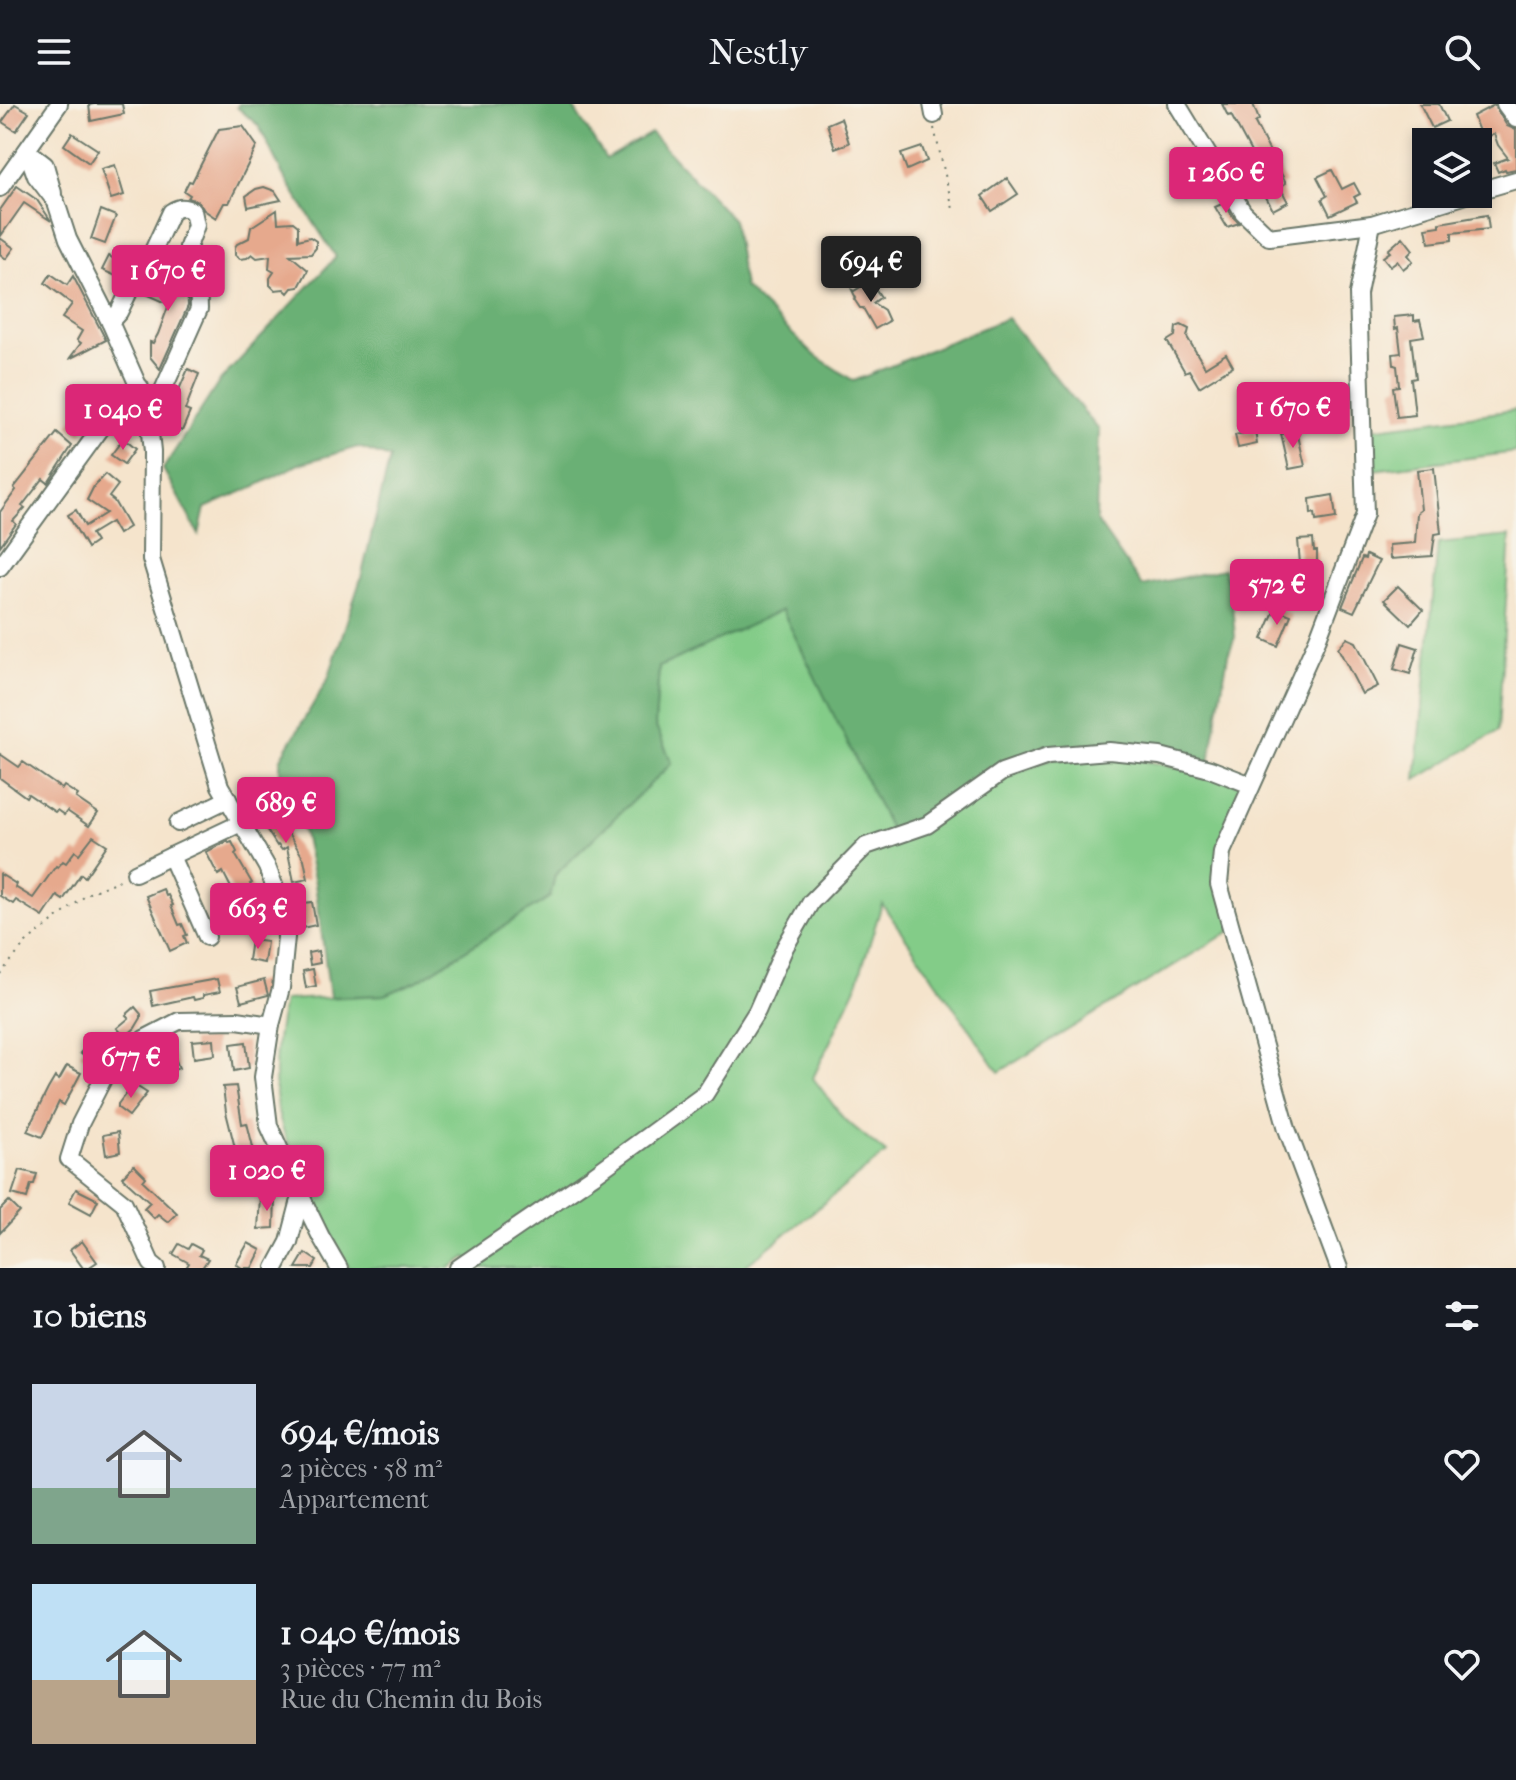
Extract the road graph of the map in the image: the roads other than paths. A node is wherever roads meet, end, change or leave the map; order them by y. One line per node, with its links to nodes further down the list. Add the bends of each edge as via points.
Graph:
1 (59, 104): 5 (street)
2 (1177, 104): 10 (street, via 1243,212 1269,237)
3 (1505, 104): 4 (street)
4 (1516, 119)
5 (27, 151): 8 (street); 11 (street, via 45,165 68,239)
6 (1516, 180): 7 (street)
7 (1492, 187)
8 (0, 188)
9 (1424, 208): 10 (street)
10 (1372, 224): 15 (street, via 1358,294 1365,514 1318,638)
11 (110, 322): 12 (street); 13 (street, via 171,212 185,207 193,211 196,225 188,247 198,277 199,309)
12 (140, 387): 13 (street); 14 (street, via 109,417)
13 (148, 414): 16 (street, via 151,559)
14 (0, 567)
15 (1251, 785): 27 (street, via 1160,756 1109,751 1048,756 1002,772 927,825 866,846 811,902 757,1011 705,1094); 28 (street, via 1222,852 1219,884 1287,1129)
16 (228, 799): 17 (street); 18 (street)
17 (178, 823)
18 (241, 823): 19 (street); 22 (street, via 267,867 284,911 281,988)
19 (171, 856): 20 (street); 21 (street)
20 (135, 873)
21 (207, 937)
22 (271, 1025): 23 (street, via 263,1077 269,1126); 24 (street, via 179,1021 144,1039 106,1073 80,1124 69,1159 124,1203)
23 (301, 1196): 25 (street, via 289,1242); 26 (street)
24 (157, 1268)
25 (275, 1268)
26 (339, 1268)
27 (458, 1268)
28 (1339, 1268)

